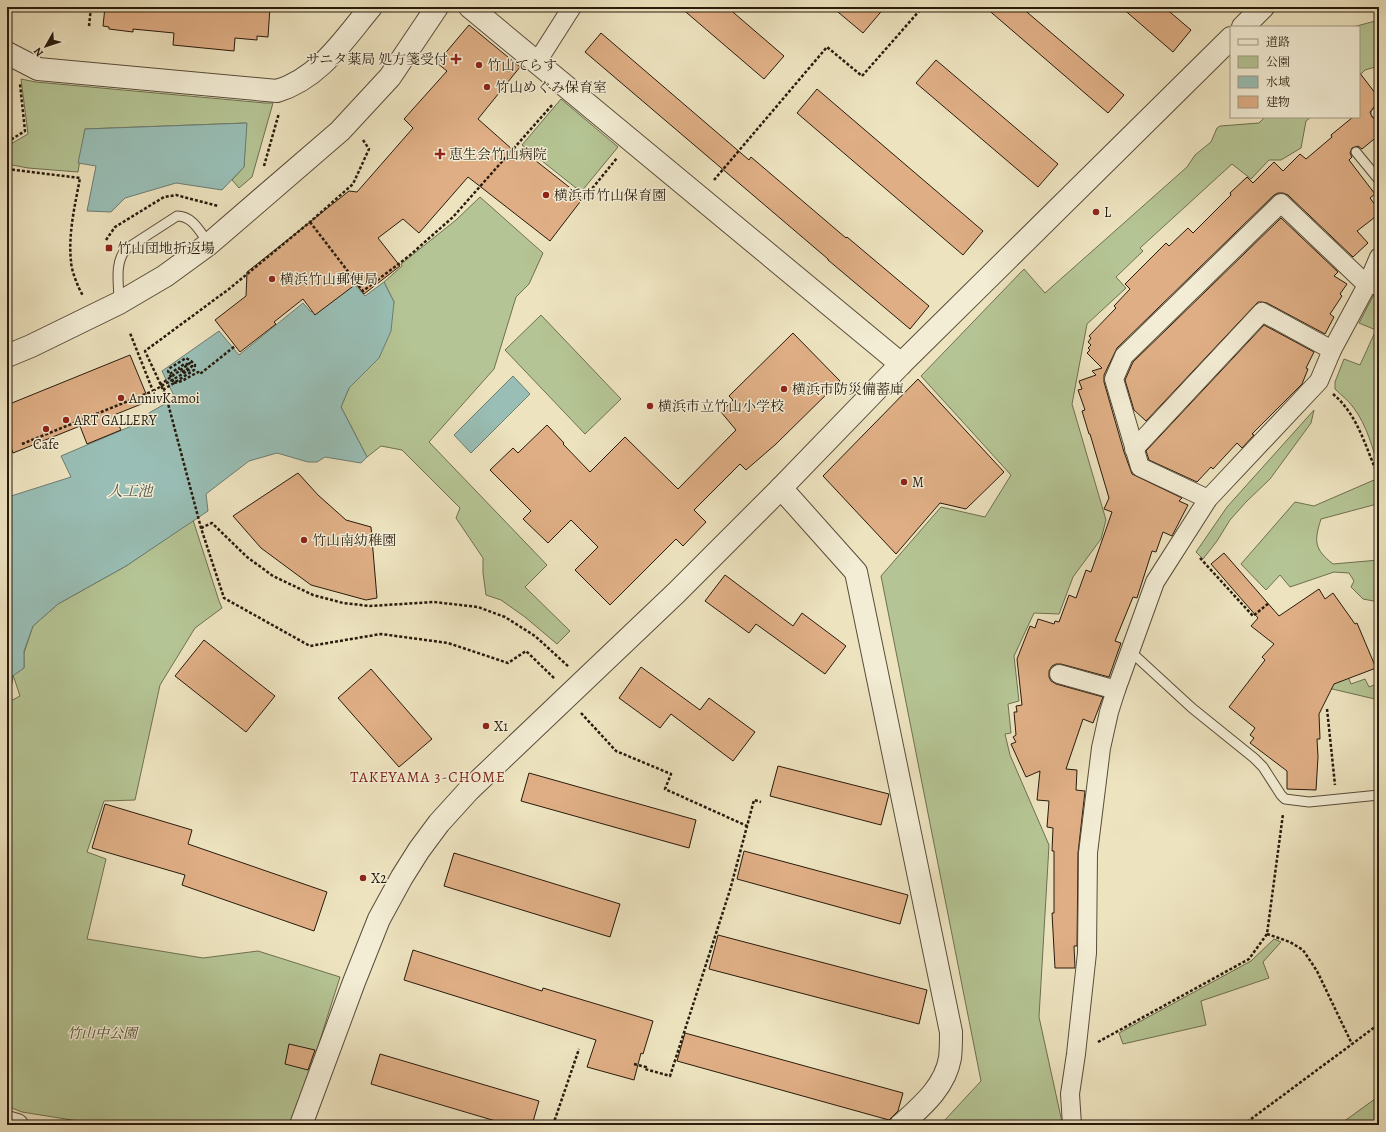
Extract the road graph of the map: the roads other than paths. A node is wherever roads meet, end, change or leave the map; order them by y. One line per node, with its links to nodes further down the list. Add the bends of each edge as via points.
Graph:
1 (371, 7): 8 (street, via 323,64 308,77 277,90 38,69)
2 (437, 7): 12 (street, via 390,77 340,131)
3 (470, 7): 9 (street)
4 (572, 7): 9 (street)
5 (1263, 7): 6 (street)
6 (1243, 26)
7 (1230, 39): 18 (street)
8 (12, 56)
9 (537, 62): 18 (street)
10 (1356, 152): 11 (lane)
11 (1379, 180)
12 (209, 244): 15 (street, via 165,276); 15 (lane, via 191,220 184,216 177,216 164,224 121,255 118,262)
13 (1379, 257): 14 (street)
14 (1373, 285): 16 (street); 19 (street, via 1281,203 1124,356 1114,379)
15 (119, 303): 17 (street)
16 (1332, 350): 19 (street, via 1262,312); 21 (street, via 1319,381)
17 (7, 356)
18 (901, 364): 20 (street)
19 (1134, 449): 21 (street, via 1140,467)
20 (781, 488): 28 (street, via 580,677 440,823 410,864 379,919); 29 (street, via 856,572 951,1032 950,1058 942,1082 925,1104)
21 (1208, 499): 22 (street, via 1155,582)
22 (1130, 651): 24 (street); 25 (lane, via 1192,708 1254,758 1285,799 1309,802)
23 (1059, 674): 24 (street)
24 (1116, 690): 30 (street, via 1101,748 1088,853 1087,953 1070,1094)
25 (1379, 795)
26 (7, 1122): 27 (street)
27 (17, 1125)
28 (302, 1125)
29 (901, 1125)
30 (1072, 1125)

